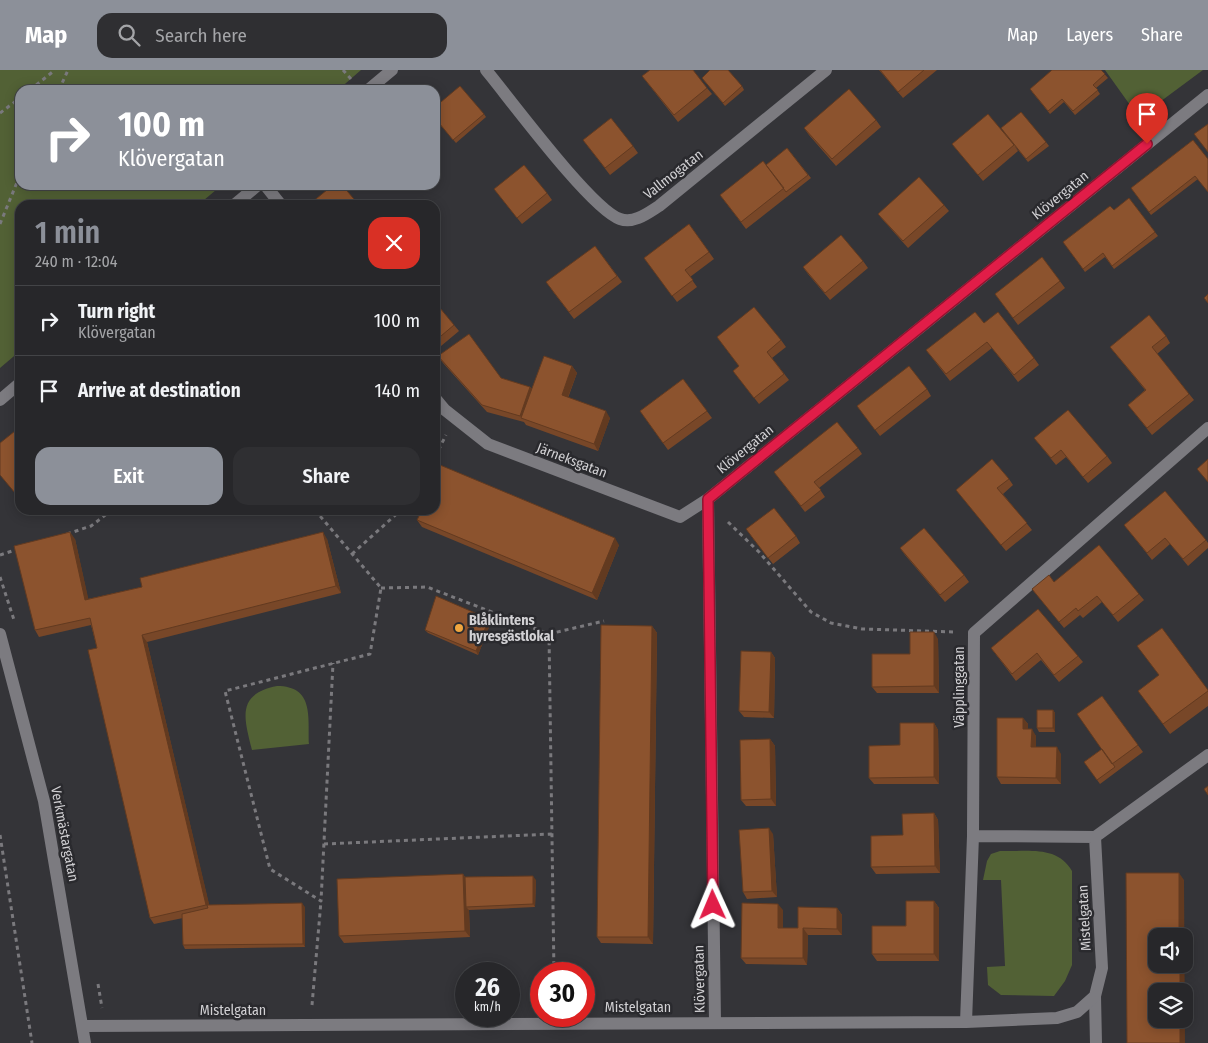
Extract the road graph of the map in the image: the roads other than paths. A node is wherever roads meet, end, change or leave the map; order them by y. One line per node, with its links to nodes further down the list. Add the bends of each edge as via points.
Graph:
1 (392, 70): 4 (street)
2 (486, 70): 3 (street, Vallmogatan, via 595,202 620,219 638,218 659,206)
3 (826, 70)
4 (374, 85)
5 (1208, 95): 14 (street, Klövergatan)
6 (252, 190): 8 (street)
7 (269, 190): 9 (street)
8 (240, 200)
9 (277, 200)
10 (15, 387): 11 (street)
11 (0, 400)
12 (440, 404): 14 (street, Järneksgatan, via 488,444 680,517)
13 (1208, 428): 17 (street, Väpplinggatan, via 974,633)
14 (708, 499): 20 (street, Klövergatan)
15 (0, 634): 22 (street, Verkmästargatan, via 44,801)
16 (1208, 755): 18 (street)
17 (973, 836): 18 (street); 21 (street, Väpplinggatan)
18 (1095, 836): 19 (street, Mistelgatan, via 1102,968)
19 (1094, 996): 21 (street, Mistelgatan, via 1076,1012 1057,1018); 24 (street, Mistelgatan)
20 (715, 1021): 21 (street, Mistelgatan); 22 (street, Mistelgatan)
21 (966, 1022)
22 (84, 1026): 23 (street, Verkmästargatan)
23 (85, 1043)
24 (1096, 1043)

